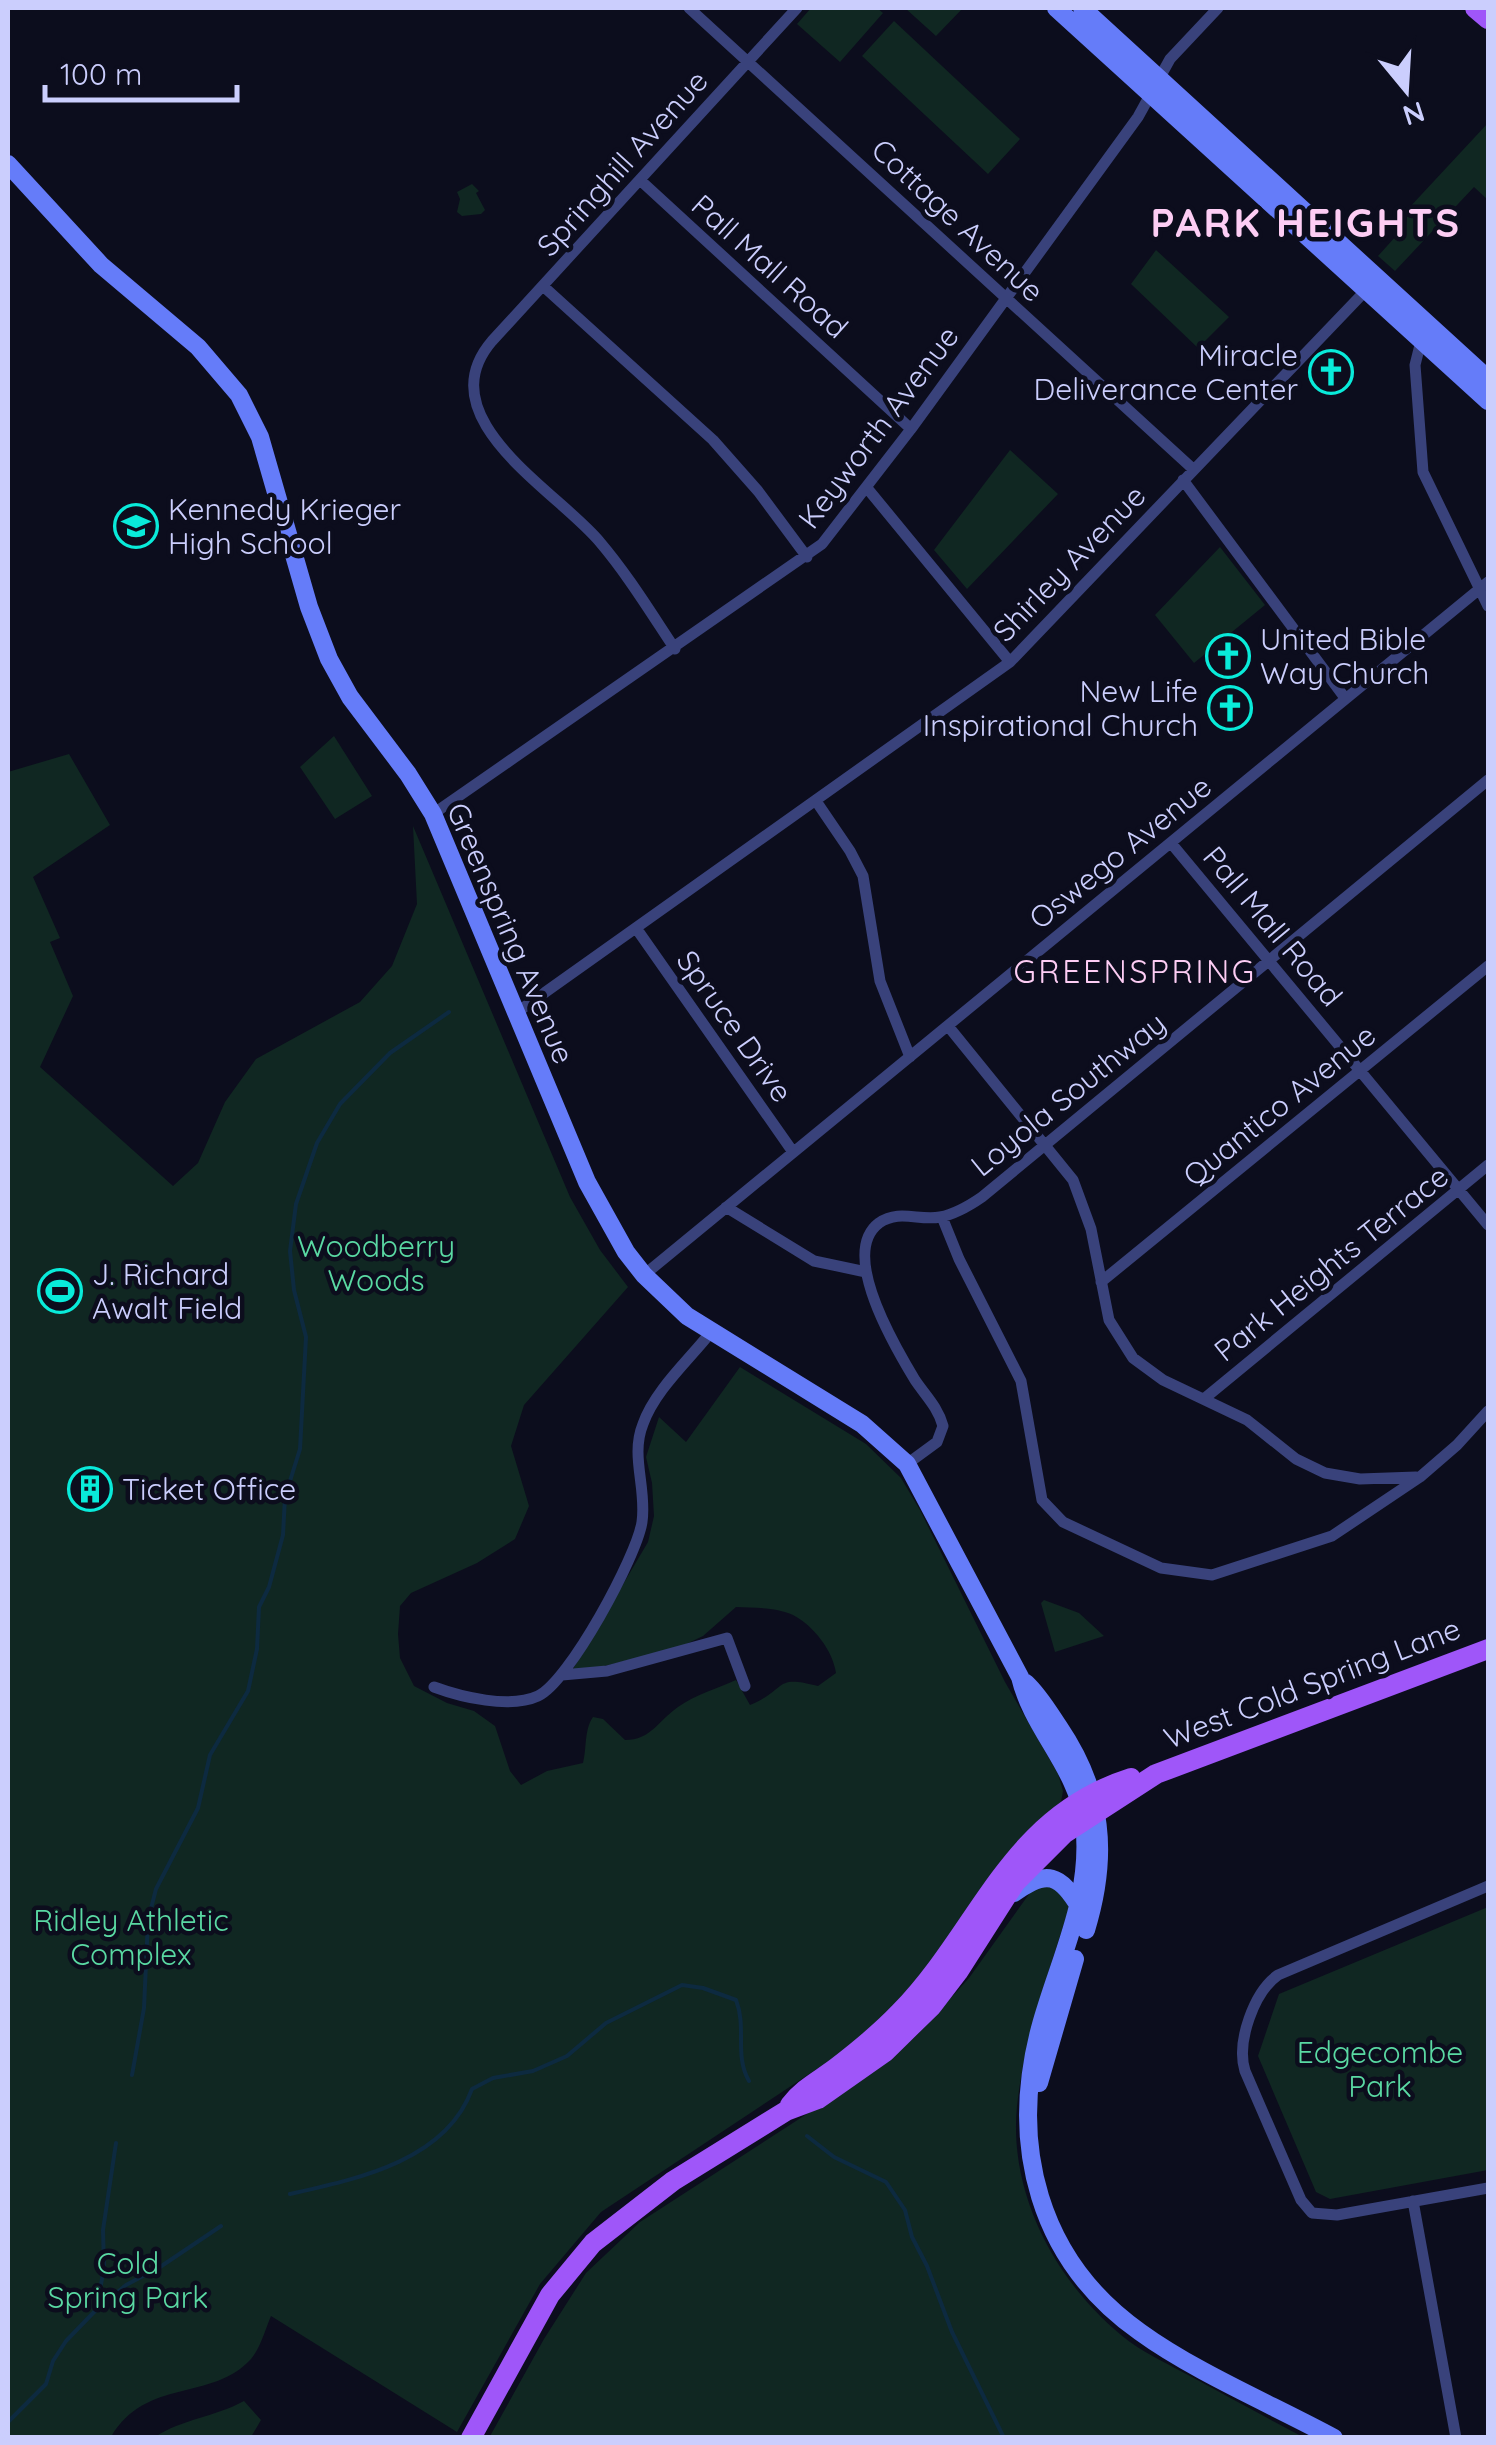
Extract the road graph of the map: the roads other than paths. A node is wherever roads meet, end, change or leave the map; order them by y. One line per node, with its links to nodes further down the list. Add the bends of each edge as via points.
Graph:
1 (689, 8): 8 (street, Cottage Avenue)
2 (797, 8): 8 (street, Springhill Avenue)
3 (1056, 8): 9 (main road)
4 (1082, 8): 9 (main road)
5 (1218, 8): 9 (street, Keyworth Avenue, via 1170,60)
6 (1475, 8): 7 (main road)
7 (1488, 20)
8 (748, 61): 11 (street, Springhill Avenue); 14 (street, Cottage Avenue)
9 (1155, 87): 12 (main road); 14 (street, Keyworth Avenue)
10 (8, 164): 30 (main road, Greenspring Avenue, via 101,265 198,347 239,396 260,437 328,659)
11 (640, 180): 13 (street, Springhill Avenue); 18 (street, Pall Mall Road)
12 (1371, 284): 15 (main road); 19 (street, Shirley Avenue)
13 (543, 286): 22 (street, via 724,452); 25 (street, Springhill Avenue, via 478,361 474,386 486,427 598,540)
14 (1006, 298): 18 (street, Keyworth Avenue); 19 (street, Cottage Avenue)
15 (1426, 333): 16 (main road); 17 (main road); 23 (street, via 1415,364 1422,472)
16 (1488, 379)
17 (1488, 400)
18 (911, 429): 21 (street, Keyworth Avenue)
19 (1193, 469): 20 (street, Shirley Avenue)
20 (1184, 480): 26 (street, Shirley Avenue); 27 (street)
21 (866, 488): 22 (street, Keyworth Avenue); 26 (street)
22 (807, 558): 25 (street, Keyworth Avenue)
23 (1484, 585): 24 (street); 27 (street, Oswego Avenue)
24 (1488, 606)
25 (675, 649): 30 (street, Keyworth Avenue)
26 (1010, 662): 29 (street, Shirley Avenue)
27 (1346, 698): 31 (street, Oswego Avenue)
28 (1488, 780): 33 (street, Loyola Southway)
29 (816, 801): 32 (street, Shirley Avenue); 37 (street, via 863,876 880,982)
30 (433, 814): 35 (main road, Greenspring Avenue)
31 (1171, 843): 33 (street, Pall Mall Road); 36 (street, Oswego Avenue)
32 (636, 928): 35 (street, Shirley Avenue); 40 (street, Spruce Drive)
33 (1270, 960): 38 (street, Pall Mall Road); 39 (street, Loyola Southway)
34 (1488, 966): 38 (street, Quantico Avenue)
35 (516, 1013): 47 (main road, Greenspring Avenue, via 600,1209)
36 (948, 1026): 37 (street, Oswego Avenue); 39 (street)
37 (910, 1057): 40 (street, Oswego Avenue)
38 (1360, 1072): 42 (street, Pall Mall Road); 48 (street, Quantico Avenue)
39 (1047, 1144): 44 (street, Loyola Southway, via 969,1206); 48 (street, via 1084,1206)
40 (794, 1152): 43 (street, Oswego Avenue)
41 (1488, 1166): 42 (street, Park Heights Terrace)
42 (1459, 1190): 45 (street, Pall Mall Road); 50 (street, Park Heights Terrace)
43 (726, 1207): 46 (street, via 814,1261); 47 (street, Oswego Avenue)
44 (942, 1216): 46 (street, Loyola Southway, via 901,1215 882,1222 866,1241); 53 (street, via 1020,1381 1042,1500 1062,1522 1161,1568 1212,1574 1332,1536)
45 (1488, 1225)
46 (866, 1272): 52 (street, via 900,1352 943,1426 937,1442)
47 (644, 1275): 49 (main road, Greenspring Avenue)
48 (1102, 1282): 50 (street, via 1115,1334 1133,1358)
49 (711, 1332): 52 (main road, Greenspring Avenue, via 862,1424); 55 (street, via 642,1426 639,1538)
50 (1205, 1398): 53 (street, via 1325,1472 1360,1479)
51 (1488, 1411): 53 (street)
52 (907, 1464): 58 (main road, Greenspring Avenue)
53 (1420, 1476)
54 (1488, 1649): 58 (main road, West Cold Spring Lane)
55 (562, 1675): 56 (street, via 607,1671 726,1638); 57 (street, via 525,1700)
56 (746, 1686)
57 (434, 1687)
58 (1088, 1806): 60 (main road, West Cold Spring Lane); 61 (main road, Greenspring Avenue); 62 (main road, West Cold Spring Lane, via 1039,1832 918,1994); 63 (main road, Greenspring Avenue, via 1098,1847 1093,1906 1042,2070)
59 (1488, 1886): 65 (street, via 1278,1974 1260,1993 1241,2055 1306,2208 1337,2215)
60 (1002, 1902): 61 (main road, via 1043,1877 1060,1881); 62 (main road, West Cold Spring Lane, via 958,1972 903,2036 864,2070)
61 (1080, 1908): 63 (main road, Greenspring Avenue, via 1030,2070 1025,2117)
62 (786, 2111): 66 (main road, West Cold Spring Lane, via 662,2189 593,2242 550,2295)
63 (1031, 2152): 67 (main road, Greenspring Avenue, via 1050,2222 1101,2299 1165,2348)
64 (1488, 2188): 65 (street)
65 (1414, 2201): 68 (street)
66 (470, 2438)
67 (1334, 2438)
68 (1456, 2438)

